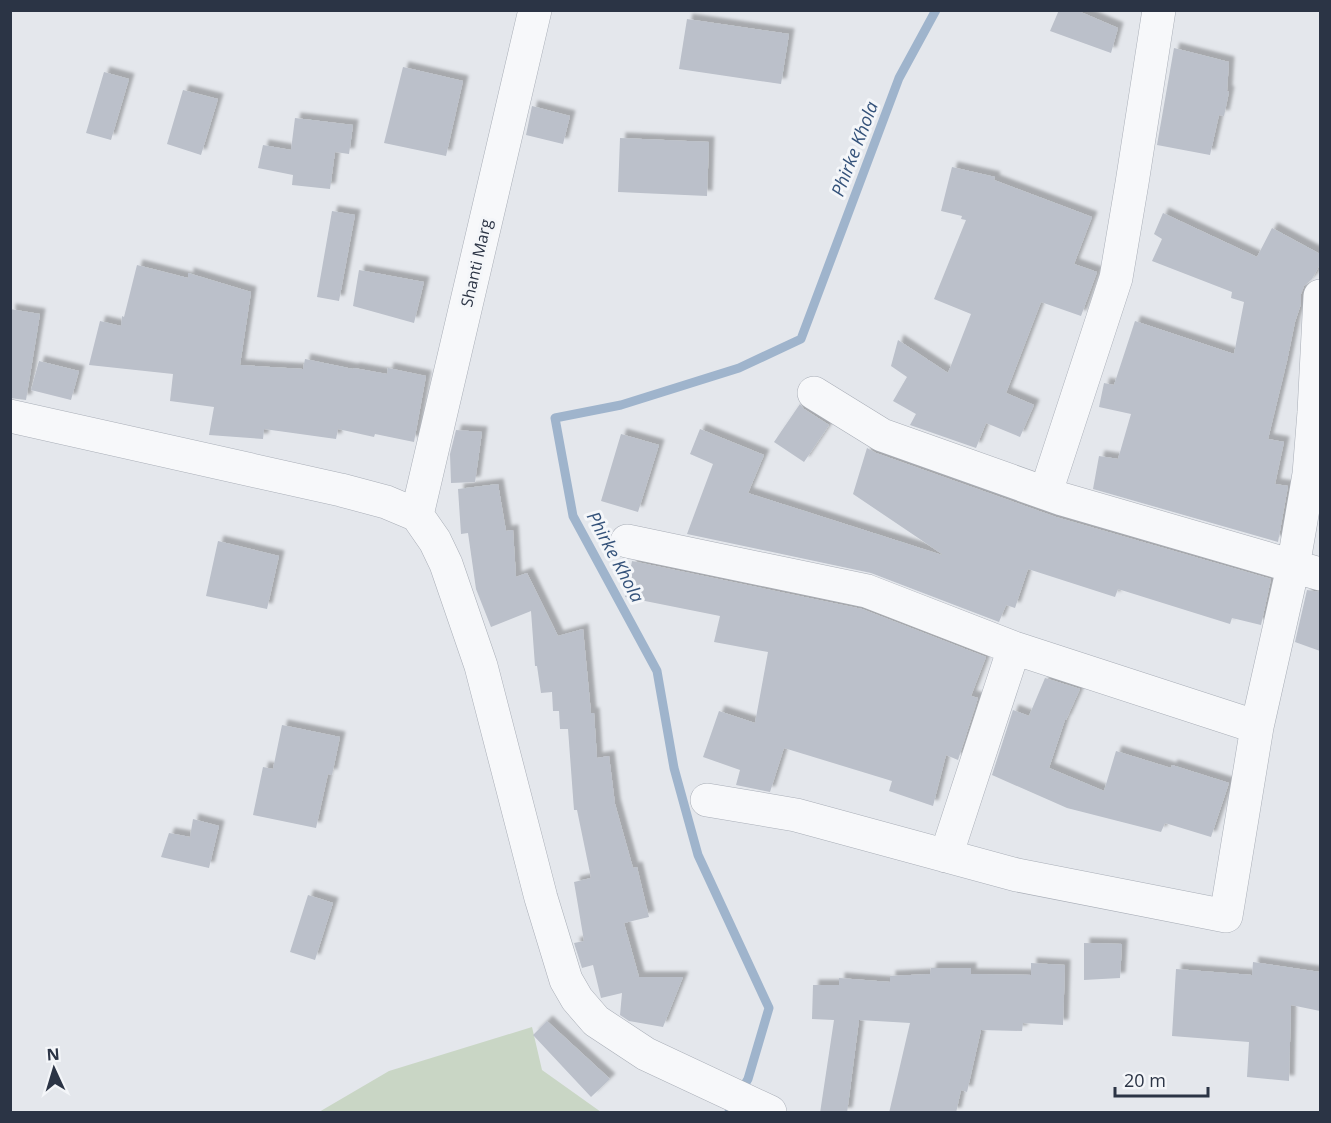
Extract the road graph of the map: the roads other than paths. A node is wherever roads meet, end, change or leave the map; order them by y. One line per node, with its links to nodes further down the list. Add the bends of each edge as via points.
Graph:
1 (535, 10): 7 (street, Shanti Marg)
2 (1158, 10): 6 (street, via 1116,278)
3 (1320, 296): 9 (street)
4 (814, 393): 6 (street, via 882,435)
5 (10, 417): 7 (street, via 342,490)
6 (1046, 492): 9 (street)
7 (417, 515): 14 (street, via 446,564 482,666 541,898 566,980 577,999 596,1021 646,1054)
8 (627, 541): 10 (street, via 867,591)
9 (1307, 570): 11 (street)
10 (1014, 648): 11 (street); 13 (street)
11 (1257, 727): 13 (street, via 1226,916 1017,875)
12 (707, 800): 13 (street, via 796,815)
13 (946, 856)
14 (770, 1113)

